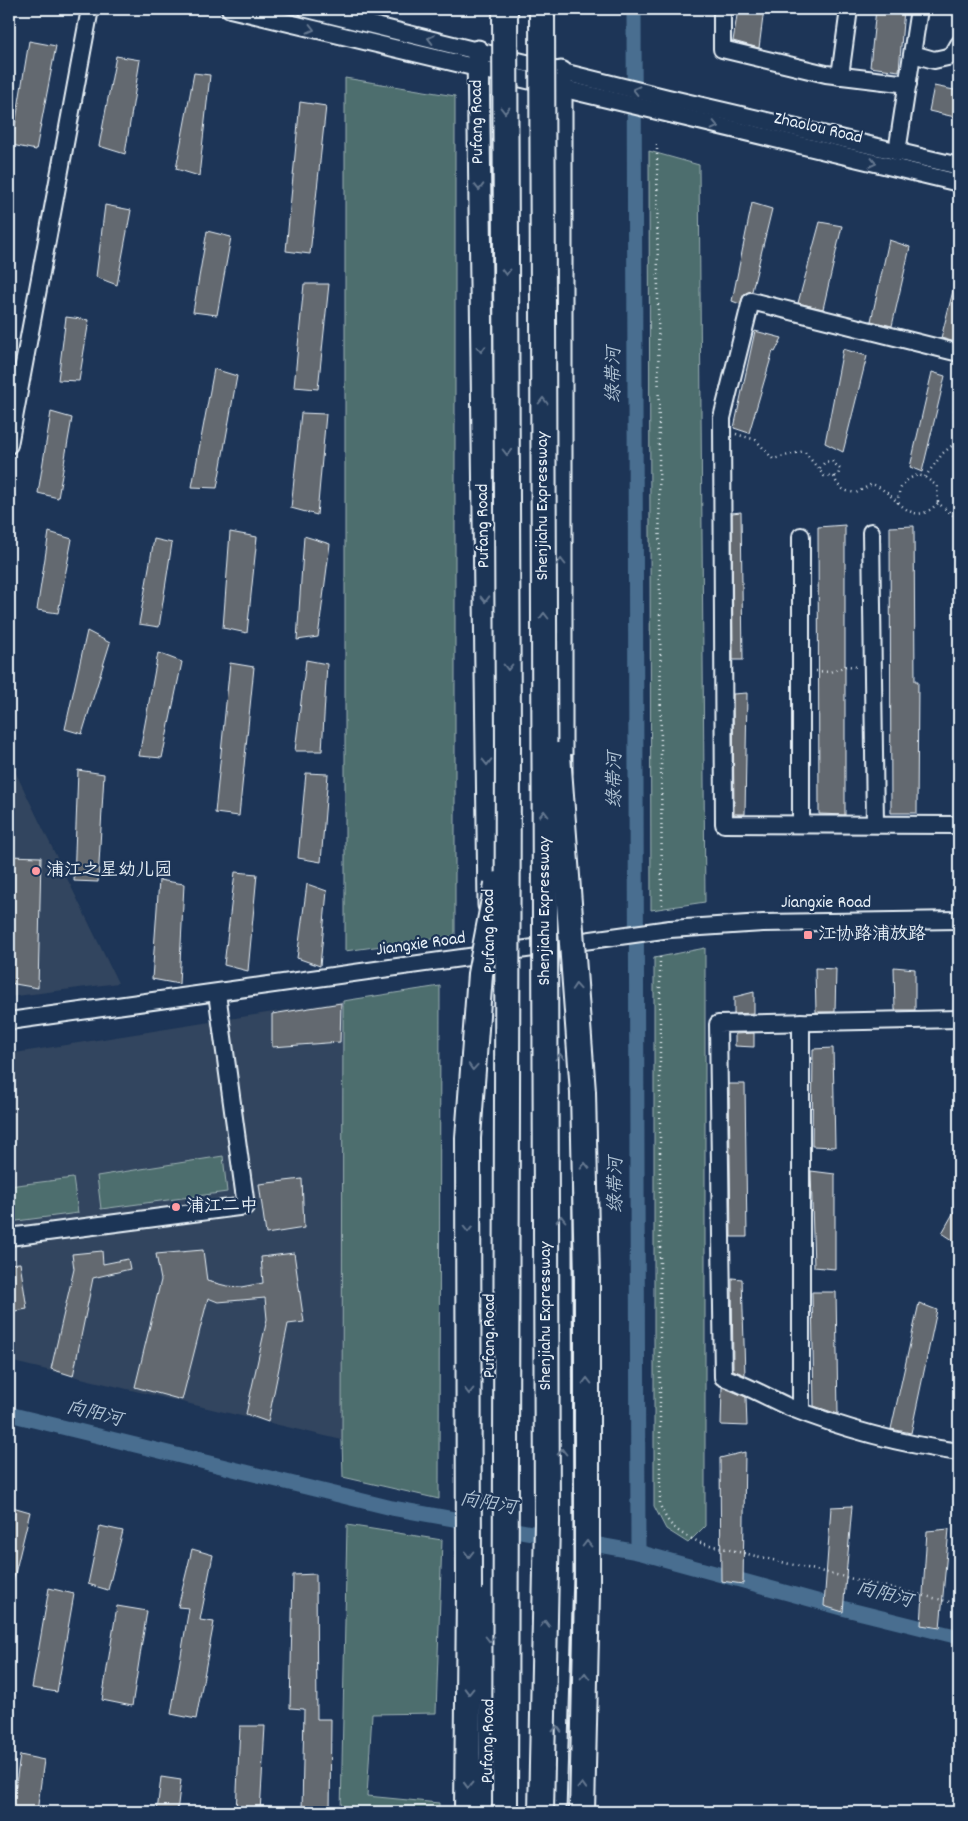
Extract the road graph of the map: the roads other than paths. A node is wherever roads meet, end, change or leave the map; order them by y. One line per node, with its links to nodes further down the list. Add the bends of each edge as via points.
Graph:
1 (90, 9): 19 (street)
2 (230, 9): 11 (street, one-way to 11)
3 (307, 9): 11 (street, one-way to 3)
4 (505, 9): 26 (highway, Shenjiahu Expressway, one-way to 26, bridge)
5 (542, 9): 22 (highway, Shenjiahu Expressway, one-way to 5, bridge)
6 (722, 9): 12 (street, via 722,49)
7 (849, 9): 12 (street)
8 (919, 9): 10 (street)
9 (959, 44): 10 (street, via 952,56 934,60)
10 (913, 54): 14 (street)
11 (478, 60): 13 (street); 29 (main road, Pufang Road, one-way to 29)
12 (840, 76): 14 (street)
13 (562, 81): 15 (street, Zhaolou Road, one-way to 13, via 604,82); 17 (street, Zhaolou Road, one-way to 17, via 604,99); 28 (main road, one-way to 13)
14 (908, 84): 15 (street)
15 (897, 152): 16 (street, Zhaolou Road)
16 (959, 166)
17 (959, 183)
18 (959, 353): 23 (street, via 751,301 722,418 724,824)
19 (9, 445)
20 (871, 532): 24 (street)
21 (801, 536): 23 (street)
22 (544, 651): 40 (highway, Shenjiahu Expressway, one-way to 22, bridge, via 547,1522); 42 (highway, one-way to 22, bridge, via 587,1592 588,1278 583,1092 558,752)
23 (801, 824): 24 (street)
24 (876, 824): 25 (street)
25 (959, 825)
26 (508, 828): 37 (highway, one-way to 37, bridge, via 480,974 468,1138); 39 (highway, Shenjiahu Expressway, bridge)
27 (959, 920): 28 (street, Jiangxie Road, via 763,923 670,929)
28 (560, 944): 29 (street, Jiangxie Road); 41 (main road, one-way to 28, via 562,1573)
29 (490, 955): 30 (street, Jiangxie Road); 38 (main road, Pufang Road, one-way to 38)
30 (218, 993): 32 (street, Jiangxie Road); 34 (street, via 246,1206)
31 (959, 1019): 33 (street)
32 (9, 1021)
33 (802, 1022): 35 (street); 35 (street, via 718,1024 723,1376)
34 (9, 1237)
35 (801, 1411): 36 (street, via 843,1427 908,1445)
36 (959, 1452)
37 (467, 1812)
38 (488, 1812)
39 (505, 1812)
40 (541, 1812)
41 (555, 1812)
42 (582, 1812)

